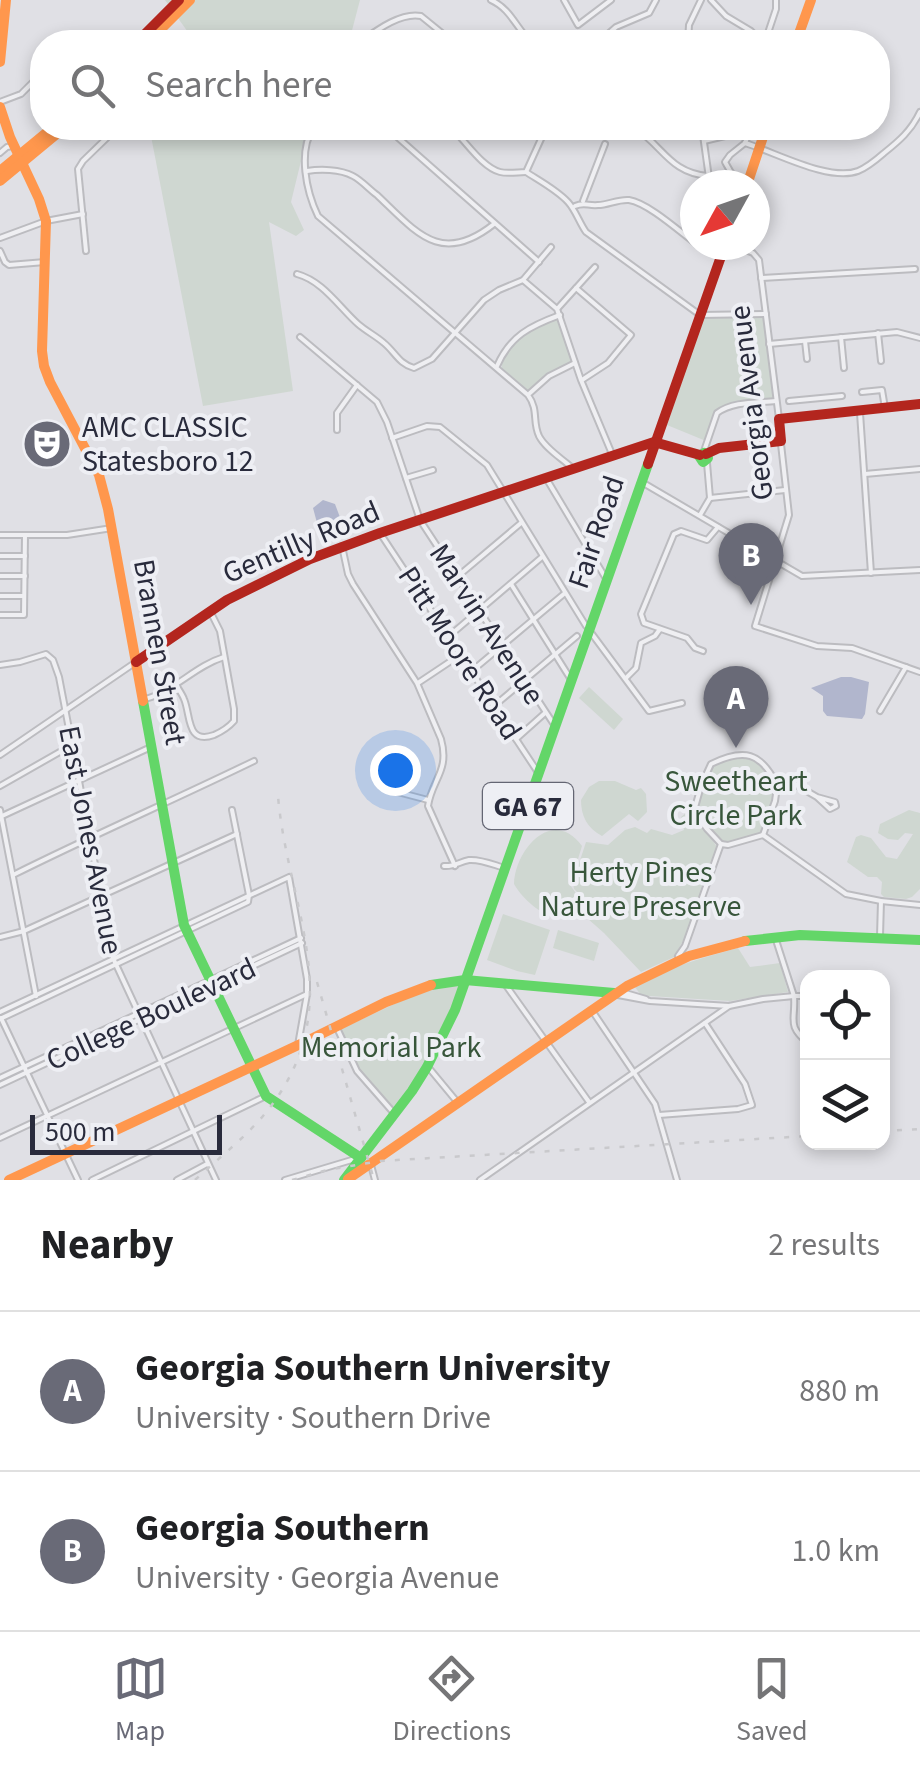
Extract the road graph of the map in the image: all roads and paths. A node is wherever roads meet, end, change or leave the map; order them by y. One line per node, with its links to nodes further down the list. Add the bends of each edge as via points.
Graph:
1 (6, 0): 22 (main road)
2 (179, 0): 12 (main road)
3 (190, 0): 13 (main road)
4 (492, 0): 16 (street)
5 (564, 0): 6 (street, via 578,25)
6 (611, 0)
7 (656, 0): 17 (street, via 649,14)
8 (701, 0): 18 (street)
9 (710, 0): 19 (street)
10 (776, 0): 20 (street)
11 (811, 0): 21 (main road)
12 (149, 30)
13 (160, 30)
14 (379, 30): 15 (street, via 415,14)
15 (438, 30)
16 (521, 30)
17 (613, 30)
18 (689, 30)
19 (749, 30)
20 (768, 30)
21 (800, 30)
22 (0, 62)
23 (30, 86): 24 (street)
24 (0, 104): 42 (main road, Brannen Street)
25 (920, 112): 40 (street, via 900,141 856,172 832,173)
26 (37, 140): 42 (main road)
27 (44, 140): 42 (main road)
28 (105, 140): 53 (street, via 78,169)
29 (307, 140): 43 (street)
30 (401, 140): 55 (street)
31 (463, 140): 49 (street, via 496,172)
32 (541, 140): 49 (street)
33 (651, 140): 44 (street)
34 (708, 140): 37 (street)
35 (746, 140): 38 (street)
36 (762, 140): 40 (main road)
37 (704, 141): 45 (street)
38 (745, 143): 40 (street); 46 (street, via 725,162)
39 (604, 144): 51 (street)
40 (759, 148): 47 (main road)
41 (0, 153): 42 (street, via 8,146)
42 (19, 155): 48 (main road); 50 (main road); 54 (main road, Brannen Street)
43 (307, 170): 55 (street, via 353,176 418,232 443,244 469,241); 74 (street, via 318,216)
44 (684, 170)
45 (707, 170)
46 (730, 170)
47 (752, 170)
48 (0, 171)
49 (526, 172): 52 (street)
50 (0, 181)
51 (582, 203): 52 (street); 56 (street, via 640,204)
52 (573, 207): 73 (street, via 586,232)
53 (84, 214): 54 (street); 59 (street)
54 (46, 221): 57 (street); 63 (main road, Brannen Street)
55 (494, 224): 64 (street)
56 (680, 233)
57 (0, 238)
58 (552, 248): 64 (street)
59 (86, 251)
60 (0, 252): 63 (street, via 9,264)
61 (719, 260): 73 (main road, Fair Road / GA 67)
62 (757, 260): 68 (street, Georgia Avenue)
63 (45, 262): 117 (main road, Brannen Street, via 44,366 99,475)
64 (539, 262): 69 (street)
65 (594, 268): 70 (street)
66 (915, 269): 68 (street)
67 (297, 274): 74 (street, via 410,367 432,359)
68 (761, 278): 72 (street, Georgia Avenue)
69 (523, 280): 71 (street); 74 (street, via 484,300)
70 (576, 288): 71 (street); 86 (street, via 632,335 608,363)
71 (559, 312): 83 (street); 84 (street, via 511,342)
72 (766, 314): 73 (street); 80 (street, Georgia Avenue)
73 (700, 315): 100 (main road, Fair Road / GA 67)
74 (456, 333): 84 (street)
75 (878, 333): 77 (street); 78 (street); 82 (street)
76 (300, 336): 87 (street, Marvin Avenue)
77 (842, 337): 79 (street); 85 (street)
78 (920, 338)
79 (805, 340): 80 (street); 81 (street)
80 (770, 344): 91 (street, Georgia Avenue)
81 (807, 358)
82 (881, 361)
83 (576, 364): 86 (street); 89 (street)
84 (496, 368): 89 (street)
85 (844, 368)
86 (580, 380): 101 (street)
87 (357, 385): 97 (street, via 337,414); 98 (street, Marvin Avenue, via 377,402)
88 (862, 392): 94 (street, via 882,390)
89 (528, 395): 103 (street, via 542,441)
90 (842, 396): 92 (street)
91 (776, 401): 96 (street, Georgia Avenue); 102 (street, via 721,410)
92 (789, 402)
93 (920, 404): 94 (main road)
94 (885, 408): 95 (main road)
95 (860, 410): 96 (main road); 106 (street)
96 (778, 419): 99 (main road, Georgia Avenue)
97 (337, 430)
98 (392, 438): 107 (street, Marvin Avenue); 111 (street, via 440,427 487,465)
99 (781, 441): 102 (main road, via 719,448); 110 (street, Georgia Avenue)
100 (654, 442): 101 (main road, Gentilly Road); 102 (main road); 109 (main road, Fair Road / GA 67)
101 (612, 455): 103 (main road, Gentilly Road)
102 (704, 457): 112 (street)
103 (572, 468): 108 (main road, Gentilly Road)
104 (920, 469): 106 (street)
105 (433, 470): 107 (street)
106 (866, 474): 128 (street)
107 (406, 478): 114 (street, Marvin Avenue)
108 (546, 478): 111 (main road, Gentilly Road); 133 (street)
109 (640, 481): 113 (street); 133 (main road, Fair Road / GA 67)
110 (787, 490): 112 (street); 125 (street, Georgia Avenue, via 789,515)
111 (502, 491): 114 (main road, Gentilly Road); 115 (street)
112 (710, 498): 113 (street)
113 (700, 516): 116 (street)
114 (420, 520): 118 (main road, Gentilly Road); 132 (street, Marvin Avenue)
115 (521, 522): 124 (street); 132 (street)
116 (718, 527): 125 (street); 142 (street, via 707,540 674,534 641,614)
117 (112, 528): 120 (street); 144 (main road, Brannen Street)
118 (380, 533): 121 (main road, Gentilly Road); 147 (street, Pitt Moore Road)
119 (0, 535): 120 (street)
120 (24, 536): 123 (street)
121 (342, 546): 138 (main road, Gentilly Road); 161 (street, via 353,584)
122 (0, 556): 123 (street)
123 (25, 556): 131 (street)
124 (542, 557): 134 (street); 135 (street)
125 (776, 561): 126 (street); 129 (street, Georgia Avenue)
126 (787, 569): 128 (street, via 802,576); 129 (street)
127 (920, 570): 128 (street)
128 (871, 573)
129 (772, 574): 155 (street, Georgia Avenue, via 755,626)
130 (0, 576): 131 (street)
131 (24, 576): 137 (street)
132 (457, 577): 139 (street, Marvin Avenue)
133 (607, 580): 143 (main road, Fair Road / GA 67)
134 (511, 584): 139 (street); 141 (street)
135 (565, 594): 141 (street); 143 (street)
136 (0, 596): 137 (street)
137 (24, 596): 140 (street, via 24,615)
138 (210, 611): 146 (main road, Gentilly Road); 152 (street)
139 (479, 611): 147 (street); 148 (street, Marvin Avenue)
140 (0, 615)
141 (533, 620): 148 (street); 150 (street)
142 (660, 630): 149 (street); 158 (street, via 641,643 636,668)
143 (589, 631): 158 (street); 160 (main road, Fair Road / GA 67)
144 (131, 635): 146 (main road, via 143,651); 153 (main road, Brannen Street)
145 (577, 636): 150 (street)
146 (173, 637): 153 (main road, Gentilly Road)
147 (448, 637): 151 (street, Pitt Moore Road)
148 (502, 646): 156 (street); 159 (street, Marvin Avenue)
149 (703, 651)
150 (555, 654): 159 (street); 160 (street)
151 (460, 655): 156 (street, Pitt Moore Road); 161 (street)
152 (224, 657): 162 (street); 162 (street, via 235,714 224,730 205,738 196,734)
153 (136, 662): 163 (main road, Brannen Street); 166 (street, Gentilly Road)
154 (0, 665): 166 (street, East Jones Avenue, via 46,654)
155 (906, 667): 157 (street); 167 (street)
156 (471, 671): 165 (street, Pitt Moore Road)
157 (920, 672)
158 (626, 678): 164 (street, via 649,712)
159 (524, 680): 165 (street); 168 (street, Marvin Avenue)
160 (571, 680): 169 (main road, Fair Road / GA 67)
161 (418, 683): 183 (street, via 443,748 441,775)
162 (176, 685): 163 (street)
163 (143, 699): 172 (main road, Brannen Street)
164 (682, 703)
165 (494, 706): 170 (street, Pitt Moore Road)
166 (66, 711): 171 (street, East Jones Avenue); 173 (street, Gentilly Road)
167 (880, 711)
168 (546, 714): 169 (street, Marvin Avenue); 170 (street)
169 (556, 726): 176 (main road, Fair Road / GA 67)
170 (516, 739): 176 (street, Pitt Moore Road)
171 (72, 745): 177 (street, East Jones Avenue); 179 (street)
172 (152, 747): 177 (street); 184 (main road, Brannen Street)
173 (0, 756)
174 (254, 762): 184 (street)
175 (402, 772): 181 (street)
176 (539, 774): 195 (main road, Fair Road / GA 67)
177 (80, 781): 186 (street); 190 (street, East Jones Avenue)
178 (778, 785): 182 (street, via 788,781); 189 (street); 191 (street, via 767,765 746,755 711,764 694,811)
179 (0, 786)
180 (386, 789): 181 (street)
181 (394, 790): 183 (street)
182 (817, 797)
183 (428, 800): 194 (street)
184 (162, 806): 190 (street); 192 (main road, Brannen Street)
185 (232, 810): 188 (street)
186 (1, 813): 187 (street)
187 (3, 834): 196 (street)
188 (237, 834): 192 (street); 197 (street)
189 (763, 835): 191 (street); 199 (street, via 846,894)
190 (90, 836): 196 (street); 198 (street, East Jones Avenue)
191 (722, 844): 208 (street)
192 (173, 863): 198 (street); 201 (main road, Brannen Street)
193 (444, 866): 194 (street)
194 (455, 866): 195 (street, via 467,860)
195 (505, 868): 211 (main road, Fair Road / GA 67)
196 (13, 875): 202 (street)
197 (249, 895): 201 (street, via 245,904); 206 (street, via 288,877)
198 (102, 897): 202 (street); 209 (street, East Jones Avenue)
199 (881, 901): 200 (street); 205 (street)
200 (920, 906)
201 (186, 928): 209 (street); 210 (street); 212 (main road, Brannen Street)
202 (24, 932): 203 (street); 221 (street)
203 (0, 937)
204 (774, 937): 205 (main road); 208 (main road); 218 (street)
205 (880, 937): 207 (main road)
206 (302, 940): 212 (street, College Boulevard); 217 (street)
207 (920, 940)
208 (686, 951): 213 (main road)
209 (113, 958): 210 (street, East Jones Avenue); 221 (street)
210 (116, 965): 221 (street); 226 (street, East Jones Avenue)
211 (465, 980): 214 (main road); 228 (main road, via 428,985); 235 (main road, Fair Road / GA 67)
212 (210, 983): 226 (street, College Boulevard); 229 (main road, Brannen Street)
213 (630, 983): 216 (main road); 220 (street)
214 (504, 984): 215 (main road); 231 (street)
215 (594, 990): 216 (main road); 222 (main road)
216 (614, 993): 220 (street); 222 (main road)
217 (307, 994): 229 (street); 232 (street)
218 (794, 996): 219 (street); 223 (street); 230 (street, via 794,1030)
219 (800, 996)
220 (636, 997): 223 (street)
221 (37, 998): 225 (street)
222 (601, 1001): 224 (main road)
223 (729, 1006): 227 (street)
224 (590, 1009): 231 (main road); 237 (street)
225 (0, 1015): 236 (street)
226 (139, 1016): 233 (street, East Jones Avenue); 236 (street, College Boulevard)
227 (705, 1023): 237 (street); 245 (street, via 752,1105)
228 (337, 1027): 232 (main road); 244 (street, via 357,1071)
229 (232, 1028): 233 (street); 234 (main road, Brannen Street)
230 (800, 1036)
231 (546, 1041): 242 (street); 243 (main road)
232 (298, 1045): 234 (main road)
233 (161, 1063): 241 (street, East Jones Avenue); 246 (street)
234 (250, 1066): 240 (main road, Brannen Street); 241 (main road)
235 (427, 1067): 243 (street); 244 (main road, Fair Road / GA 67)
236 (25, 1070): 238 (street, College Boulevard); 239 (street, College Boulevard); 246 (street)
237 (634, 1072): 242 (street); 245 (street)
238 (0, 1078)
239 (0, 1085)
240 (266, 1096): 247 (street); 250 (main road, Brannen Street)
241 (178, 1102): 247 (street, East Jones Avenue); 249 (main road)
242 (590, 1102): 260 (street)
243 (458, 1103): 250 (main road)
244 (396, 1114): 250 (main road, Fair Road / GA 67)
245 (660, 1115): 261 (street)
246 (47, 1116): 248 (street); 249 (street)
247 (193, 1133): 251 (street, East Jones Avenue); 254 (street)
248 (0, 1138)
249 (66, 1154): 252 (main road); 253 (street)
250 (365, 1159): 257 (street); 258 (main road, GA 67); 259 (street)
251 (208, 1164): 255 (street); 256 (street, East Jones Avenue)
252 (9, 1180)
253 (78, 1180)
254 (92, 1180)
255 (177, 1180)
256 (216, 1180)
257 (285, 1180)
258 (346, 1180)
259 (376, 1180)
260 (480, 1180)
261 (678, 1180)

